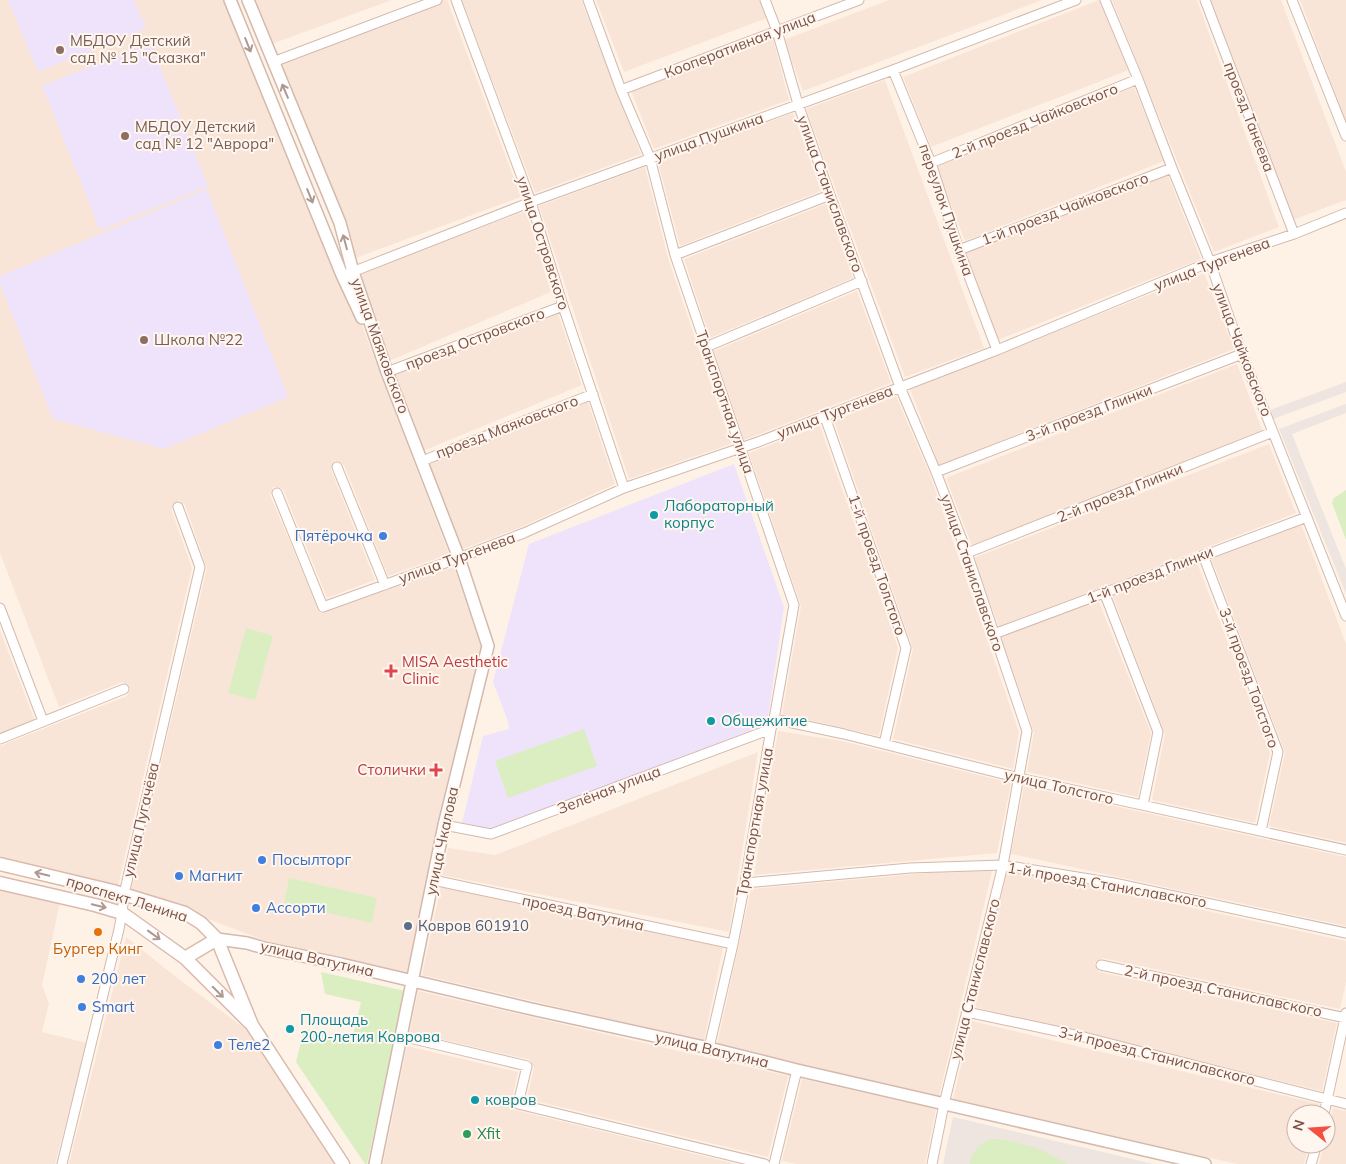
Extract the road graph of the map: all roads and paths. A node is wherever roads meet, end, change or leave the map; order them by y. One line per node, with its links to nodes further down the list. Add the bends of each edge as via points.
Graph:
1 (230, 0): 29 (street, улица Маяковского, one-way to 29)
2 (248, 0): 13 (street, улица Маяковского)
3 (437, 0): 13 (street)
4 (456, 0): 23 (street, улица Островского)
5 (588, 0): 16 (street, Транспортная улица)
6 (765, 0): 12 (street, улица Станиславского)
7 (859, 0): 12 (street, Кооперативная улица)
8 (1076, 0): 14 (street, улица Пушкина)
9 (1105, 0): 15 (street, улица Чайковского)
10 (1205, 0): 25 (street, проезд Танеева)
11 (1292, 0): 18 (street)
12 (778, 31): 16 (street, Кооперативная улица); 17 (street, улица Станиславского)
13 (273, 62): 29 (street, улица Маяковского, one-way to 13, via 340,223)
14 (893, 70): 17 (street, улица Пушкина); 20 (street, переулок Пушкина)
15 (1138, 79): 20 (street, 2-й проезд Чайковского); 21 (street, улица Чайковского)
16 (621, 90): 19 (street, Транспортная улица)
17 (798, 104): 19 (street, улица Пушкина); 22 (street, улица Станиславского)
18 (1346, 136)
19 (650, 158): 23 (street, улица Пушкина); 27 (street, Транспортная улица)
20 (931, 163): 26 (street, переулок Пушкина)
21 (1172, 168): 26 (street, 1-й проезд Чайковского); 28 (street, улица Чайковского)
22 (830, 195): 27 (street); 30 (street, улица Станиславского)
23 (531, 202): 29 (street, улица Пушкина); 31 (street, улица Островского)
24 (1346, 213): 25 (street, улица Тургенева)
25 (1294, 234): 28 (street, улица Тургенева)
26 (959, 250): 33 (street, переулок Пушкина)
27 (675, 255): 32 (street, Транспортная улица)
28 (1210, 262): 33 (street, улица Тургенева); 34 (street, улица Чайковского)
29 (348, 274): 35 (street, улица Маяковского)
30 (862, 282): 32 (street); 36 (street, улица Станиславского)
31 (563, 306): 35 (street, проезд Островского); 37 (street, улица Островского)
32 (706, 347): 40 (street, Транспортная улица)
33 (997, 350): 36 (street, улица Тургенева)
34 (1242, 354): 39 (street, улица Чайковского); 43 (street, 3-й проезд Глинки)
35 (387, 372): 41 (street, улица Маяковского)
36 (900, 387): 38 (street, улица Тургенева); 43 (street, улица Станиславского)
37 (593, 394): 41 (street, проезд Маяковского); 44 (street, улица Островского)
38 (825, 417): 40 (street, улица Тургенева); 62 (street, 1-й проезд Толстого, via 906,648)
39 (1273, 432): 47 (street, улица Чайковского); 48 (street, 2-й проезд Глинки)
40 (740, 449): 44 (street, улица Тургенева); 58 (street, Транспортная улица, via 794,605)
41 (422, 461): 50 (street, улица Маяковского)
42 (337, 467): 51 (street)
43 (936, 472): 48 (street, улица Станиславского)
44 (624, 488): 50 (street, улица Тургенева)
45 (277, 492): 51 (street, улица Тургенева, via 323,607)
46 (178, 507): 73 (street, улица Пугачёва, via 200,567)
47 (1306, 517): 49 (street, 1-й проезд Глинки); 54 (street, улица Чайковского)
48 (967, 553): 55 (street, улица Станиславского)
49 (1203, 555): 52 (street, 1-й проезд Глинки); 66 (street, 3-й проезд Толстого, via 1278,752)
50 (459, 558): 51 (street, улица Тургенева); 57 (street, улица Маяковского, via 488,646)
51 (384, 585)
52 (1104, 592): 55 (street, 1-й проезд Глинки); 64 (street, via 1158,732)
53 (0, 608): 59 (street)
54 (1346, 616)
55 (994, 634): 63 (street, улица Станиславского, via 1027,731)
56 (124, 689): 59 (street)
57 (475, 696): 65 (street, улица Чкалова)
58 (774, 720): 60 (street, Транспортная улица); 62 (street, улица Толстого)
59 (43, 721): 61 (street)
60 (771, 729): 65 (street, Зелёная улица, via 492,834); 72 (street, Транспортная улица)
61 (0, 739)
62 (884, 744): 63 (street, улица Толстого)
63 (1019, 778): 64 (street, улица Толстого); 69 (street, улица Станиславского)
64 (1143, 805): 66 (street, улица Толстого)
65 (444, 825): 70 (street, улица Чкалова)
66 (1261, 831): 67 (street, улица Толстого)
67 (1346, 850)
68 (0, 864): 73 (main road, проспект Ленина, one-way to 68)
69 (1003, 865): 72 (street, 1-й проезд Станиславского, via 910,868); 75 (street, 1-й проезд Станиславского, via 1114,883); 81 (street, улица Станиславского)
70 (433, 880): 77 (street, проезд Ватутина); 80 (street, улица Чкалова)
71 (0, 883): 74 (main road, проспект Ленина, one-way to 74)
72 (745, 883): 77 (street, Транспортная улица)
73 (124, 894): 74 (street, улица Пугачёва); 76 (main road, проспект Ленина, via 185,913)
74 (122, 913): 78 (main road, проспект Ленина, one-way to 78); 91 (street, улица Пугачёва)
75 (1346, 933)
76 (217, 939): 78 (main road); 80 (street, улица Ватутина); 83 (main road)
77 (734, 944): 85 (street, Транспортная улица)
78 (185, 958): 83 (main road, проспект Ленина, one-way to 83)
79 (1101, 965): 82 (street, 2-й проезд Станиславского)
80 (412, 981): 84 (street, улица Чкалова); 85 (street, улица Ватутина)
81 (967, 1012): 87 (street, 3-й проезд Станиславского, via 1084,1037); 88 (street, улица Станиславского)
82 (1346, 1016): 87 (street)
83 (252, 1026): 92 (main road)
84 (401, 1036): 93 (street, улица Чкалова); 94 (street, via 527,1066 518,1104)
85 (709, 1048): 86 (street, улица Ватутина)
86 (797, 1070): 88 (street, улица Ватутина); 95 (street)
87 (1328, 1099): 89 (street); 90 (street, 3-й проезд Станиславского)
88 (944, 1104): 96 (street, улица Станиславского); 97 (street, улица Ватутина)
89 (1327, 1104)
90 (1346, 1104)
91 (62, 1164)
92 (342, 1164)
93 (374, 1164)
94 (765, 1164)
95 (774, 1164)
96 (932, 1164)
97 (1205, 1164)

